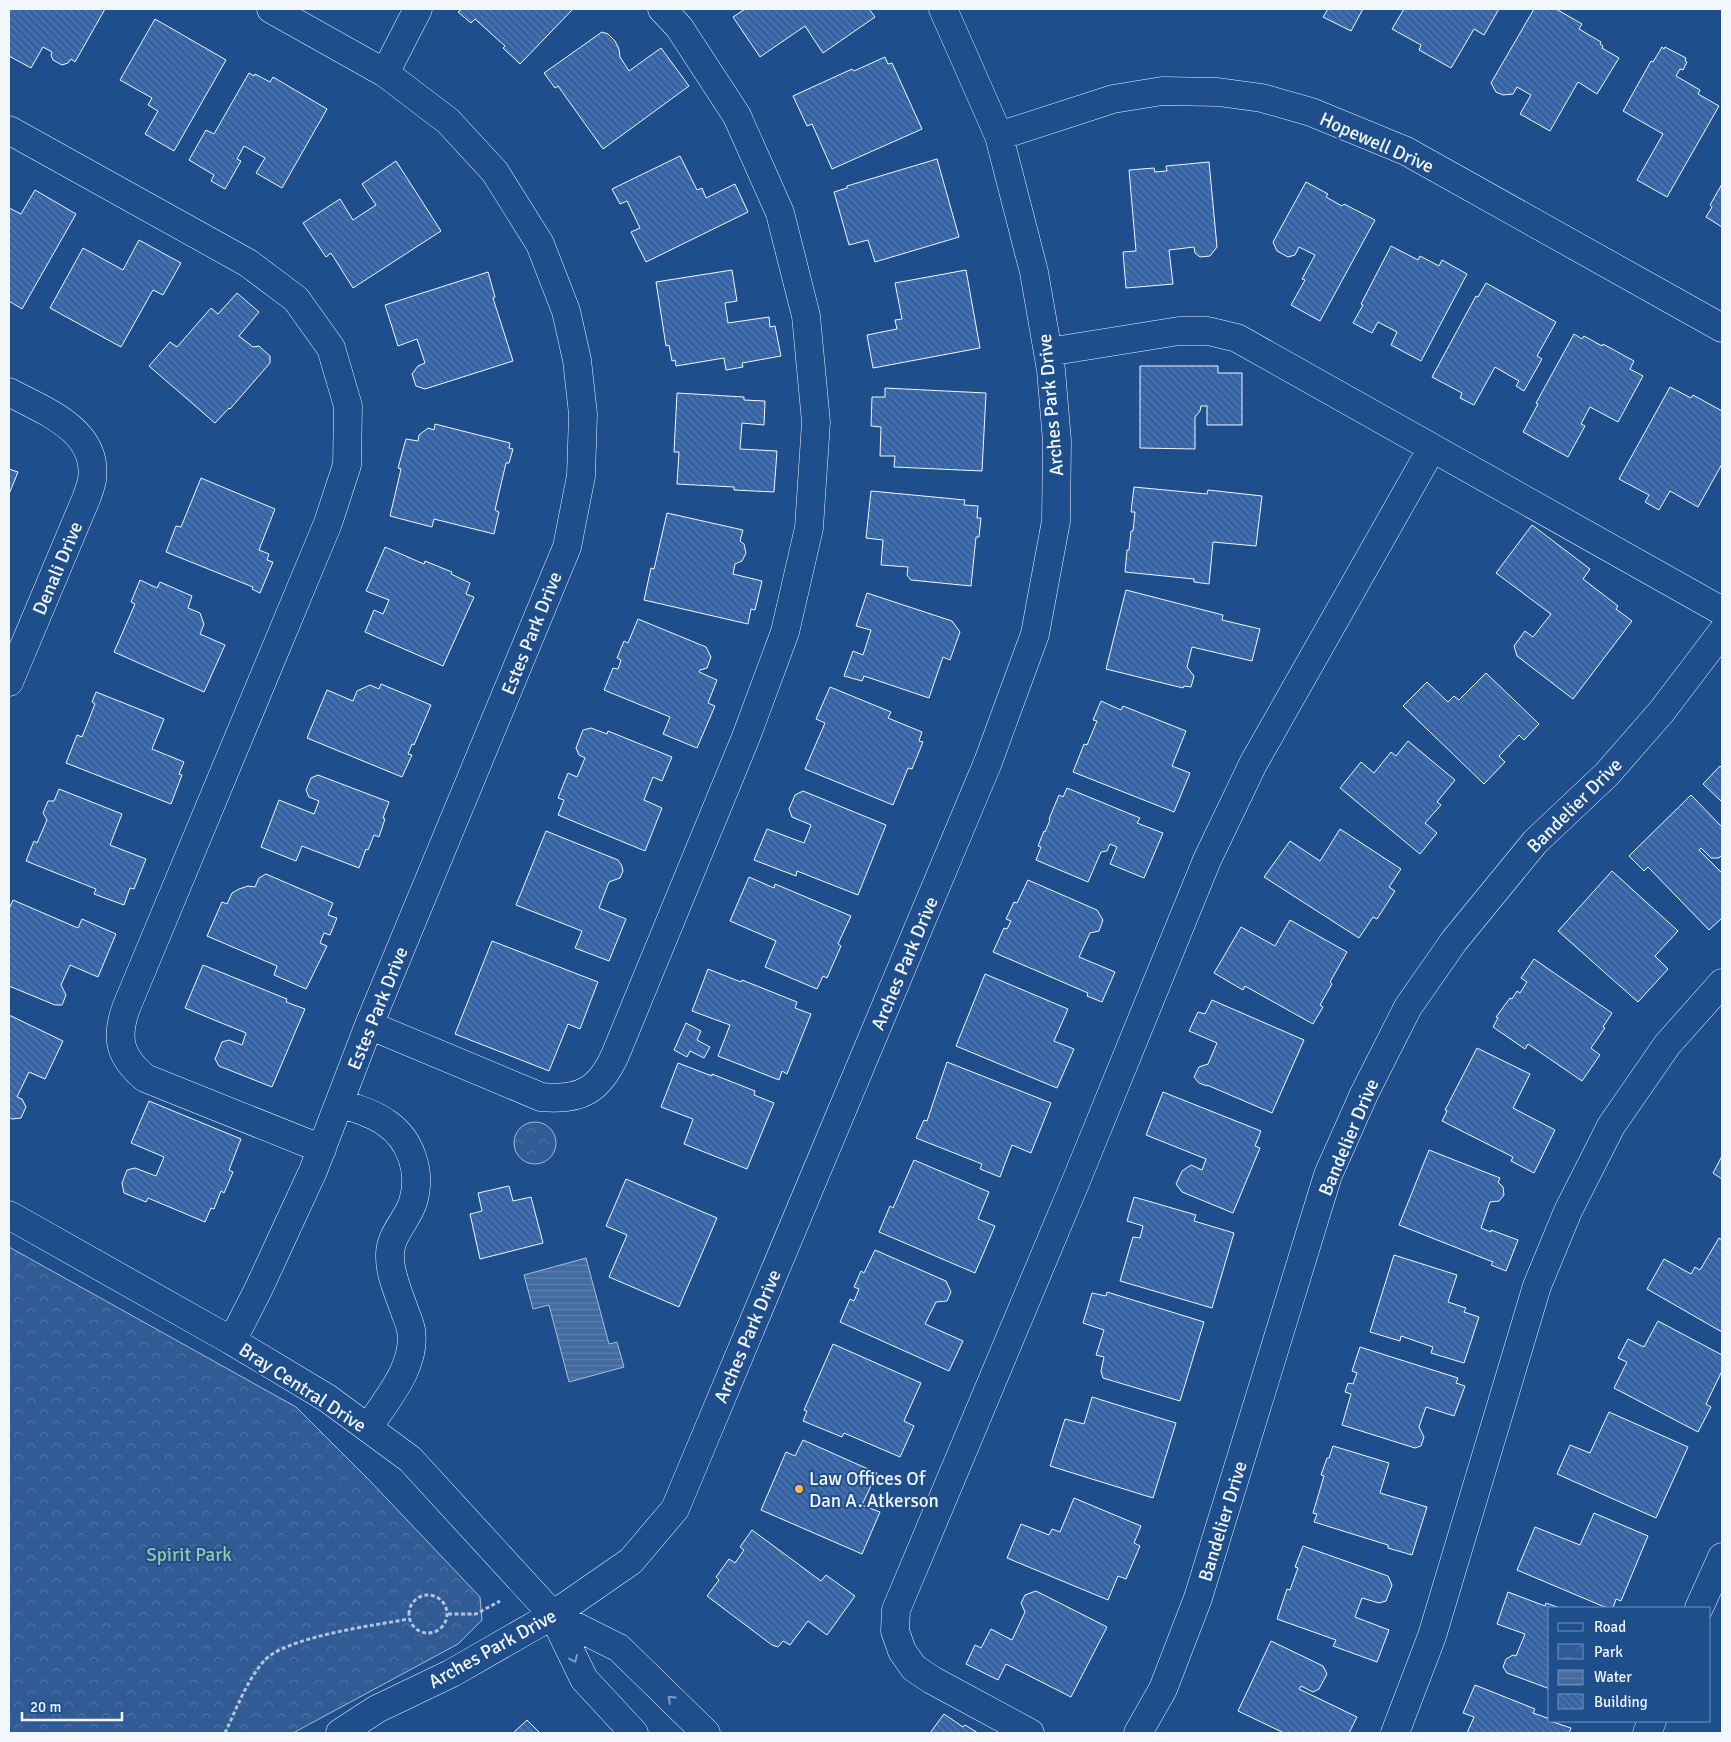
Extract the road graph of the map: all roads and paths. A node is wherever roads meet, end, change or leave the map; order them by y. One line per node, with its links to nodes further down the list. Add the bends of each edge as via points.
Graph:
1 (271, 9): 5 (street, Estes Park Drive)
2 (418, 9): 5 (street)
3 (662, 9): 16 (street, via 679,27 737,116 780,213 806,316 815,441 809,528 785,632 746,737 616,1053 608,1071 595,1085 578,1095 560,1099 541,1097)
4 (943, 9): 7 (street, Arches Park Drive)
5 (385, 73): 16 (street, Estes Park Drive, via 448,121 495,172 540,244 566,311 577,360 583,414 581,476 567,546)
6 (9, 130): 18 (street, via 248,262 296,299 331,348 348,406 347,466 328,523 126,1008 120,1039 124,1054 145,1078)
7 (999, 136): 8 (street, Hopewell Drive, via 1113,99 1162,91 1218,92 1262,98 1311,112 1406,151); 9 (street, Arches Park Drive, via 1034,272)
8 (1722, 328)
9 (1048, 352): 11 (street, via 1179,331 1208,331 1237,338); 24 (street, Arches Park Drive, via 1057,441 1056,521 1035,634 988,762 675,1509 631,1561)
10 (9, 392): 14 (street, Denali Drive, via 73,428 85,443 91,461 92,480)
11 (1432, 448): 12 (street); 31 (street, via 1253,764 1207,860 896,1610 895,1631 902,1651 914,1668)
12 (1722, 611)
13 (1722, 632): 32 (street, Bandelier Drive, via 1662,711 1607,774 1535,842 1454,941 1408,1007 1328,1175 1198,1598 1163,1689)
14 (9, 682)
15 (1722, 982): 33 (street, via 1667,1045 1611,1126 1568,1211 1537,1286 1432,1636)
16 (369, 1025): 17 (street, Estes Park Drive)
17 (340, 1103): 18 (street, Estes Park Drive); 21 (street, via 384,1121 402,1136 413,1156 416,1179 412,1202 392,1240 390,1255 390,1266 411,1330 409,1356 405,1370)
18 (322, 1149): 20 (street, Estes Park Drive)
19 (9, 1215): 20 (street, Bray Central Drive)
20 (232, 1341): 21 (street, Bray Central Drive, via 327,1398)
21 (368, 1428): 24 (street, Bray Central Drive, via 410,1459)
22 (1722, 1557): 23 (street)
23 (1699, 1607)
24 (553, 1615): 26 (street, Arches Park Drive, via 452,1673 377,1709); 29 (street, Bray Central Drive, one-way to 29, via 584,1679); 30 (street, Bray Central Drive, one-way to 24, via 619,1648)
25 (409, 1619): 25 (path, via 413,1601 421,1596 430,1594 446,1604 447,1621 435,1633 419,1632); 27 (path, via 336,1633 276,1650 263,1661)
26 (367, 1726): 28 (street, Arches Park Drive)
27 (225, 1733)
28 (340, 1733)
29 (634, 1733)
30 (706, 1733)
31 (1030, 1733)
32 (1138, 1733)
33 (1395, 1733)

